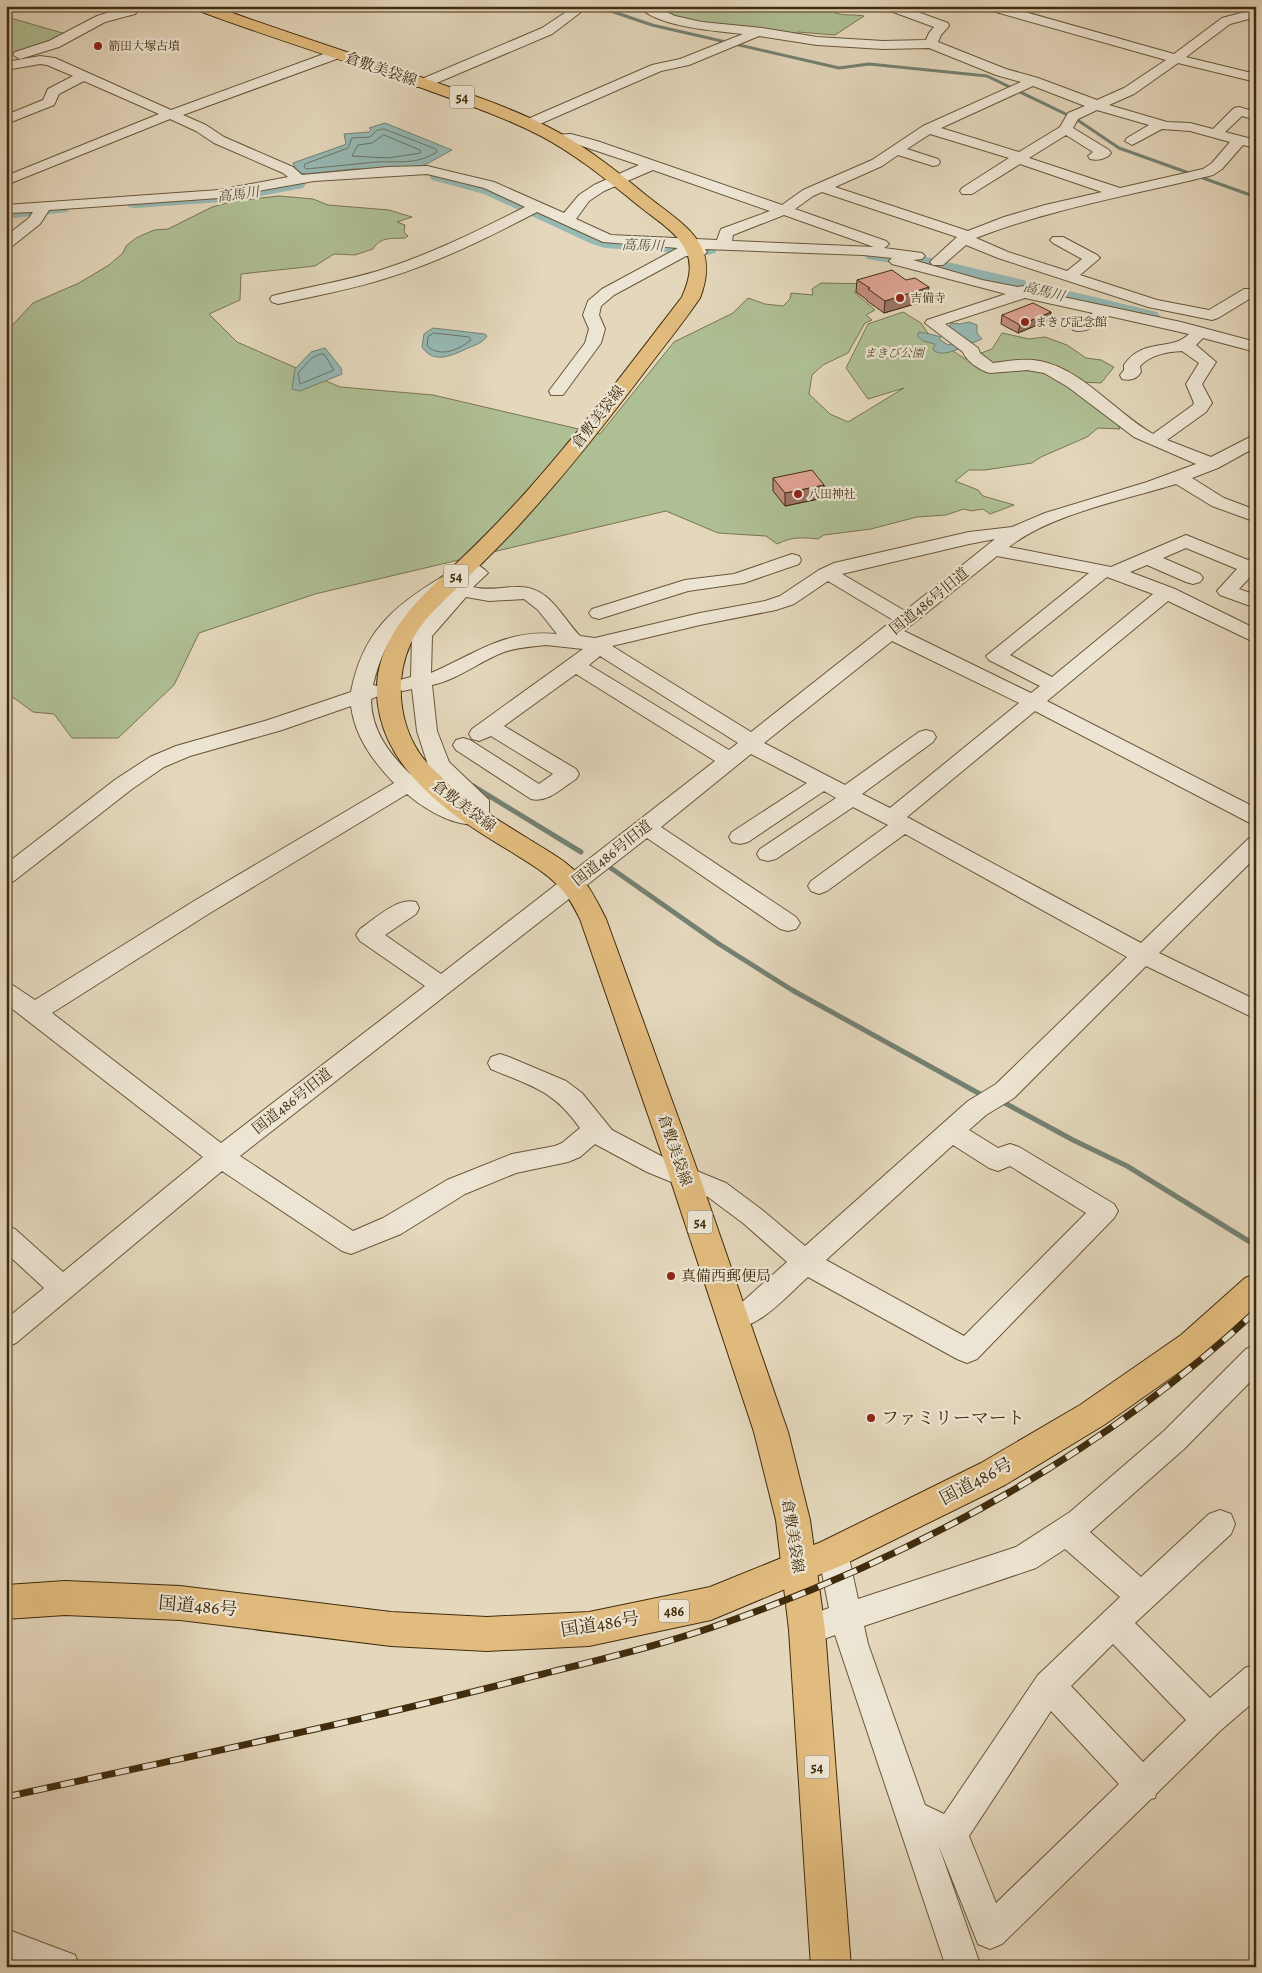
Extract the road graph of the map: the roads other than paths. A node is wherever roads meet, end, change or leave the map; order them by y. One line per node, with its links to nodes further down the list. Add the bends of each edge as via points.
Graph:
1 (137, 6): 11 (street, via 131,11 101,18 47,47)
2 (199, 6): 10 (main road, 倉敷美袋線 / 54)
3 (583, 6): 17 (street, via 547,31)
4 (644, 6): 8 (street, via 686,24)
5 (889, 6): 9 (street, via 943,26 935,33)
6 (989, 6): 12 (street)
7 (1238, 6): 12 (street, via 1256,13 1226,21)
8 (762, 32): 9 (street, via 818,41); 24 (street, via 684,62 657,68)
9 (931, 44): 16 (street)
10 (337, 54): 17 (main road, 倉敷美袋線 / 54); 19 (street)
11 (6, 59)
12 (1177, 59): 15 (street); 18 (street, via 1129,90)
13 (6, 66): 14 (street, via 50,61)
14 (83, 76): 19 (street); 22 (street, via 52,92 49,102)
15 (1256, 78)
16 (1033, 81): 18 (street); 27 (street)
17 (422, 84): 24 (main road, 倉敷美袋線 / 54, via 484,104)
18 (1096, 106): 21 (street); 23 (street)
19 (169, 115): 37 (street, via 288,170); 39 (street)
20 (1256, 116): 28 (street, via 1239,111)
21 (1135, 118): 25 (street); 26 (street)
22 (6, 120)
23 (1070, 121): 33 (street, via 1104,153); 34 (street)
24 (528, 124): 29 (main road, 倉敷美袋線 / 54)
25 (1161, 124): 28 (street); 31 (street)
26 (1122, 127)
27 (928, 129): 32 (street); 34 (street)
28 (1216, 133): 30 (street)
29 (556, 138): 36 (street, via 580,140); 38 (main road, 倉敷美袋線 / 54)
30 (1249, 140): 42 (street, via 1222,158 1200,179 1178,179)
31 (1132, 141)
32 (896, 150): 35 (street); 40 (street, via 878,163)
33 (1095, 156)
34 (1018, 158): 41 (street); 42 (street)
35 (933, 162)
36 (652, 165): 38 (street); 46 (street)
37 (298, 179): 43 (street, via 219,194); 44 (street, via 428,170 488,185)
38 (618, 180): 47 (street, via 584,198 574,214); 52 (main road, 倉敷美袋線 / 54, via 677,228)
39 (6, 181)
40 (821, 187): 46 (street); 48 (street)
41 (967, 191)
42 (1119, 192): 48 (street, via 1029,214 986,227)
43 (44, 206): 45 (street); 50 (street, via 35,221)
44 (532, 208): 47 (street); 58 (street, via 441,252 392,271)
45 (6, 209)
46 (785, 210): 51 (street, via 726,232); 53 (street)
47 (564, 220): 52 (street, via 608,239)
48 (966, 237): 54 (street); 55 (street, via 1003,255)
49 (1058, 240): 55 (street, via 1092,258)
50 (6, 244)
51 (724, 245): 52 (street); 53 (street, via 864,250)
52 (694, 248): 56 (street, via 895,261 951,277); 65 (street, via 608,292 594,304 591,315 597,329 593,343); 78 (main road, 倉敷美袋線 / 54, via 700,280 691,298 587,434)
53 (917, 256): 54 (street)
54 (938, 262): 56 (street)
55 (1068, 276): 57 (street, via 1154,304 1212,315)
56 (1025, 288): 59 (street); 62 (street); 67 (street, via 1020,295 933,323 990,368 1026,365 1053,371 1133,430)
57 (1250, 292)
58 (278, 299)
59 (1106, 311): 60 (street); 61 (street)
60 (1079, 327)
61 (1187, 336): 63 (street, via 1224,339); 64 (street, via 1135,360 1133,372); 67 (street, via 1208,362 1194,384 1203,403)
62 (1256, 338)
63 (1256, 347)
64 (1128, 375)
65 (557, 391)
66 (1256, 439): 68 (street, 国道486号旧道)
67 (1156, 440): 68 (street)
68 (1212, 464): 69 (street, 国道486号旧道)
69 (1178, 477): 70 (street, via 1218,502); 71 (street, 国道486号旧道, via 1044,519)
70 (1256, 518)
71 (1016, 532): 72 (street, 国道486号旧道); 77 (street, via 969,538 841,567)
72 (993, 550): 76 (street); 82 (street, 国道486号旧道)
73 (1147, 558): 75 (street, via 1186,541); 76 (street); 79 (street)
74 (792, 560): 83 (street, via 738,579 685,586 606,611)
75 (1252, 565): 81 (street, via 1227,591)
76 (1108, 572): 80 (street); 89 (street, via 996,656)
77 (826, 574): 82 (street, via 833,576); 83 (street, via 787,600 769,606)
78 (461, 578): 85 (street, via 472,594 525,593 540,600); 88 (street, via 448,607 422,636); 90 (street, via 403,611 381,636 371,657); 100 (main road, 倉敷美袋線 / 54, via 419,612 398,645 389,678 389,703 396,732 414,762 440,791)
79 (1193, 578)
80 (1166, 593): 84 (street); 89 (street)
81 (1256, 602)
82 (897, 626): 91 (street); 94 (street, 国道486号旧道)
83 (635, 634): 86 (street)
84 (1256, 637)
85 (573, 641): 86 (street); 88 (street, via 546,639 510,644 493,649 438,678)
86 (595, 644): 87 (street, via 591,654); 94 (street)
87 (576, 666): 92 (street); 96 (street)
88 (412, 683): 97 (street, via 426,731)
89 (1055, 686): 91 (street)
90 (370, 692): 97 (street, via 361,709 370,736 388,765); 107 (street, via 157,762)
91 (1035, 702): 101 (street); 102 (street, via 978,745)
92 (490, 726): 95 (street); 95 (street, via 568,774 539,794)
93 (926, 737): 99 (street)
94 (751, 743): 96 (street, 国道486号旧道); 98 (street)
95 (463, 745): 97 (street)
96 (729, 760): 103 (street, 国道486号旧道)
97 (424, 774): 100 (street, via 446,811); 100 (street, via 478,800); 116 (street)
98 (821, 783): 99 (street); 104 (street)
99 (849, 796): 102 (street); 106 (street)
100 (478, 818): 108 (main road, 倉敷美袋線 / 54, via 550,864)
101 (1256, 818)
102 (898, 821): 109 (street); 112 (street)
103 (646, 826): 108 (street, 国道486号旧道); 111 (street)
104 (740, 837)
105 (1256, 844): 112 (street)
106 (768, 854)
107 (6, 876)
108 (572, 884): 113 (street, 国道486号旧道); 121 (main road, 倉敷美袋線 / 54, via 593,919)
109 (818, 886)
110 (408, 908): 113 (street, via 368,935)
111 (788, 923)
112 (1147, 957): 115 (street); 119 (street, via 1005,1090 977,1108)
113 (440, 985): 120 (street, 国道486号旧道)
114 (6, 992): 116 (street)
115 (1256, 1010)
116 (35, 1012): 120 (street)
117 (500, 1062): 118 (street, via 562,1092 573,1100)
118 (595, 1130): 120 (street, via 571,1150 512,1164 456,1187 392,1226 350,1244); 121 (street, via 656,1165)
119 (951, 1131): 123 (street); 123 (street, via 998,1161 1010,1154 1105,1211 967,1351)
120 (221, 1157): 125 (street, 国道486号旧道)
121 (684, 1175): 123 (street, via 717,1190); 126 (main road, 倉敷美袋線 / 54)
122 (6, 1237): 125 (street)
123 (805, 1262): 126 (street, via 749,1313)
124 (1256, 1287): 131 (main road, 国道486号 / 486, via 1192,1345 1092,1415 993,1474)
125 (63, 1288): 127 (street, 国道486号旧道)
126 (733, 1319): 132 (main road, 倉敷美袋線 / 54, via 771,1432 793,1520)
127 (6, 1335)
128 (1256, 1357): 130 (street, via 1174,1440)
129 (1220, 1524): 133 (street)
130 (1067, 1531): 133 (street); 135 (street, via 1025,1558)
131 (833, 1553): 132 (main road, 国道486号 / 486); 135 (street)
132 (798, 1568): 134 (main road, 国道486号 / 486, via 702,1605 589,1629 496,1634 391,1629 180,1603 65,1598); 137 (main road, 倉敷美袋線 / 54)
133 (1141, 1596): 136 (street)
134 (6, 1602)
135 (847, 1618): 137 (street); 142 (street, via 852,1644)
136 (1112, 1623): 139 (street); 140 (street)
137 (807, 1630): 146 (main road, 倉敷美袋線 / 54)
138 (1256, 1679): 140 (street)
139 (1049, 1686): 141 (street); 143 (street)
140 (1209, 1720): 141 (street)
141 (1143, 1786): 143 (street, via 990,1932)
142 (912, 1816): 143 (street); 147 (street)
143 (951, 1833)
144 (6, 1946): 145 (street)
145 (63, 1967)
146 (831, 1967)
147 (964, 1967)

